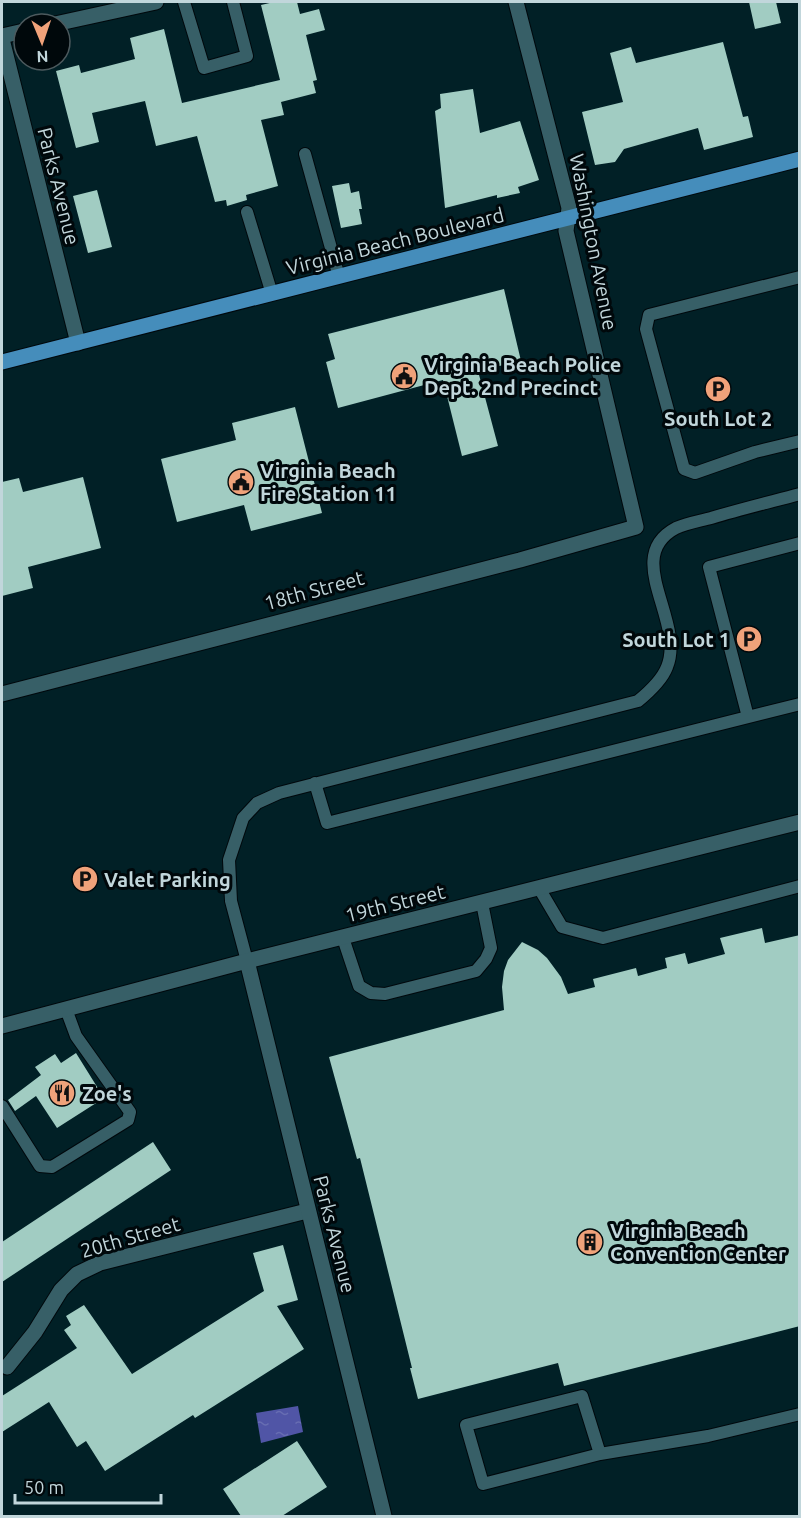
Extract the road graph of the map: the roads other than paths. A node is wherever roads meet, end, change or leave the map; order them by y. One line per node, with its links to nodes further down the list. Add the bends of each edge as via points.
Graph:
1 (156, 2): 5 (street)
2 (184, 2): 3 (lane, via 204,68 247,56)
3 (232, 2)
4 (516, 2): 10 (street, Washington Avenue)
5 (72, 20)
6 (2, 37): 14 (street, Parks Avenue)
7 (305, 154): 11 (lane)
8 (800, 159): 10 (main road, Virginia Beach Boulevard)
9 (248, 212): 13 (lane)
10 (569, 218): 11 (main road, Virginia Beach Boulevard); 18 (street, Washington Avenue, via 566,231)
11 (339, 277): 13 (main road, Virginia Beach Boulevard)
12 (800, 278): 16 (lane, via 649,315 646,330 684,469 695,473)
13 (272, 294): 14 (main road, Virginia Beach Boulevard)
14 (78, 343): 15 (main road, Virginia Beach Boulevard)
15 (2, 362)
16 (800, 441)
17 (800, 494): 23 (lane, via 678,528 657,544 653,569 671,649 667,667 638,701)
18 (636, 527): 20 (street, 18th Street)
19 (800, 543): 22 (lane, via 708,567)
20 (2, 694)
21 (800, 704): 22 (lane)
22 (748, 717): 23 (lane, via 327,823)
23 (315, 783): 29 (lane, via 257,803 243,818 229,860 229,882)
24 (800, 822): 26 (street, 19th Street)
25 (800, 886): 26 (lane, via 603,938 562,927)
26 (539, 888): 27 (street, 19th Street)
27 (482, 903): 28 (street, 19th Street); 28 (lane, via 491,948 476,972 384,994 371,993 359,986)
28 (343, 938): 29 (street, 19th Street)
29 (247, 961): 30 (street, 19th Street); 33 (street, Parks Avenue)
30 (66, 1009): 31 (street, 19th Street); 32 (lane, via 76,1036 130,1112 128,1120 52,1167 40,1166)
31 (2, 1026)
32 (2, 1106)
33 (307, 1211): 34 (street, 20th Street, via 100,1263 77,1274 61,1290); 37 (street, Parks Avenue)
34 (7, 1367)
35 (800, 1414): 36 (lane, via 708,1436)
36 (600, 1454): 36 (lane, via 483,1484 466,1425 582,1396)
37 (384, 1516)

